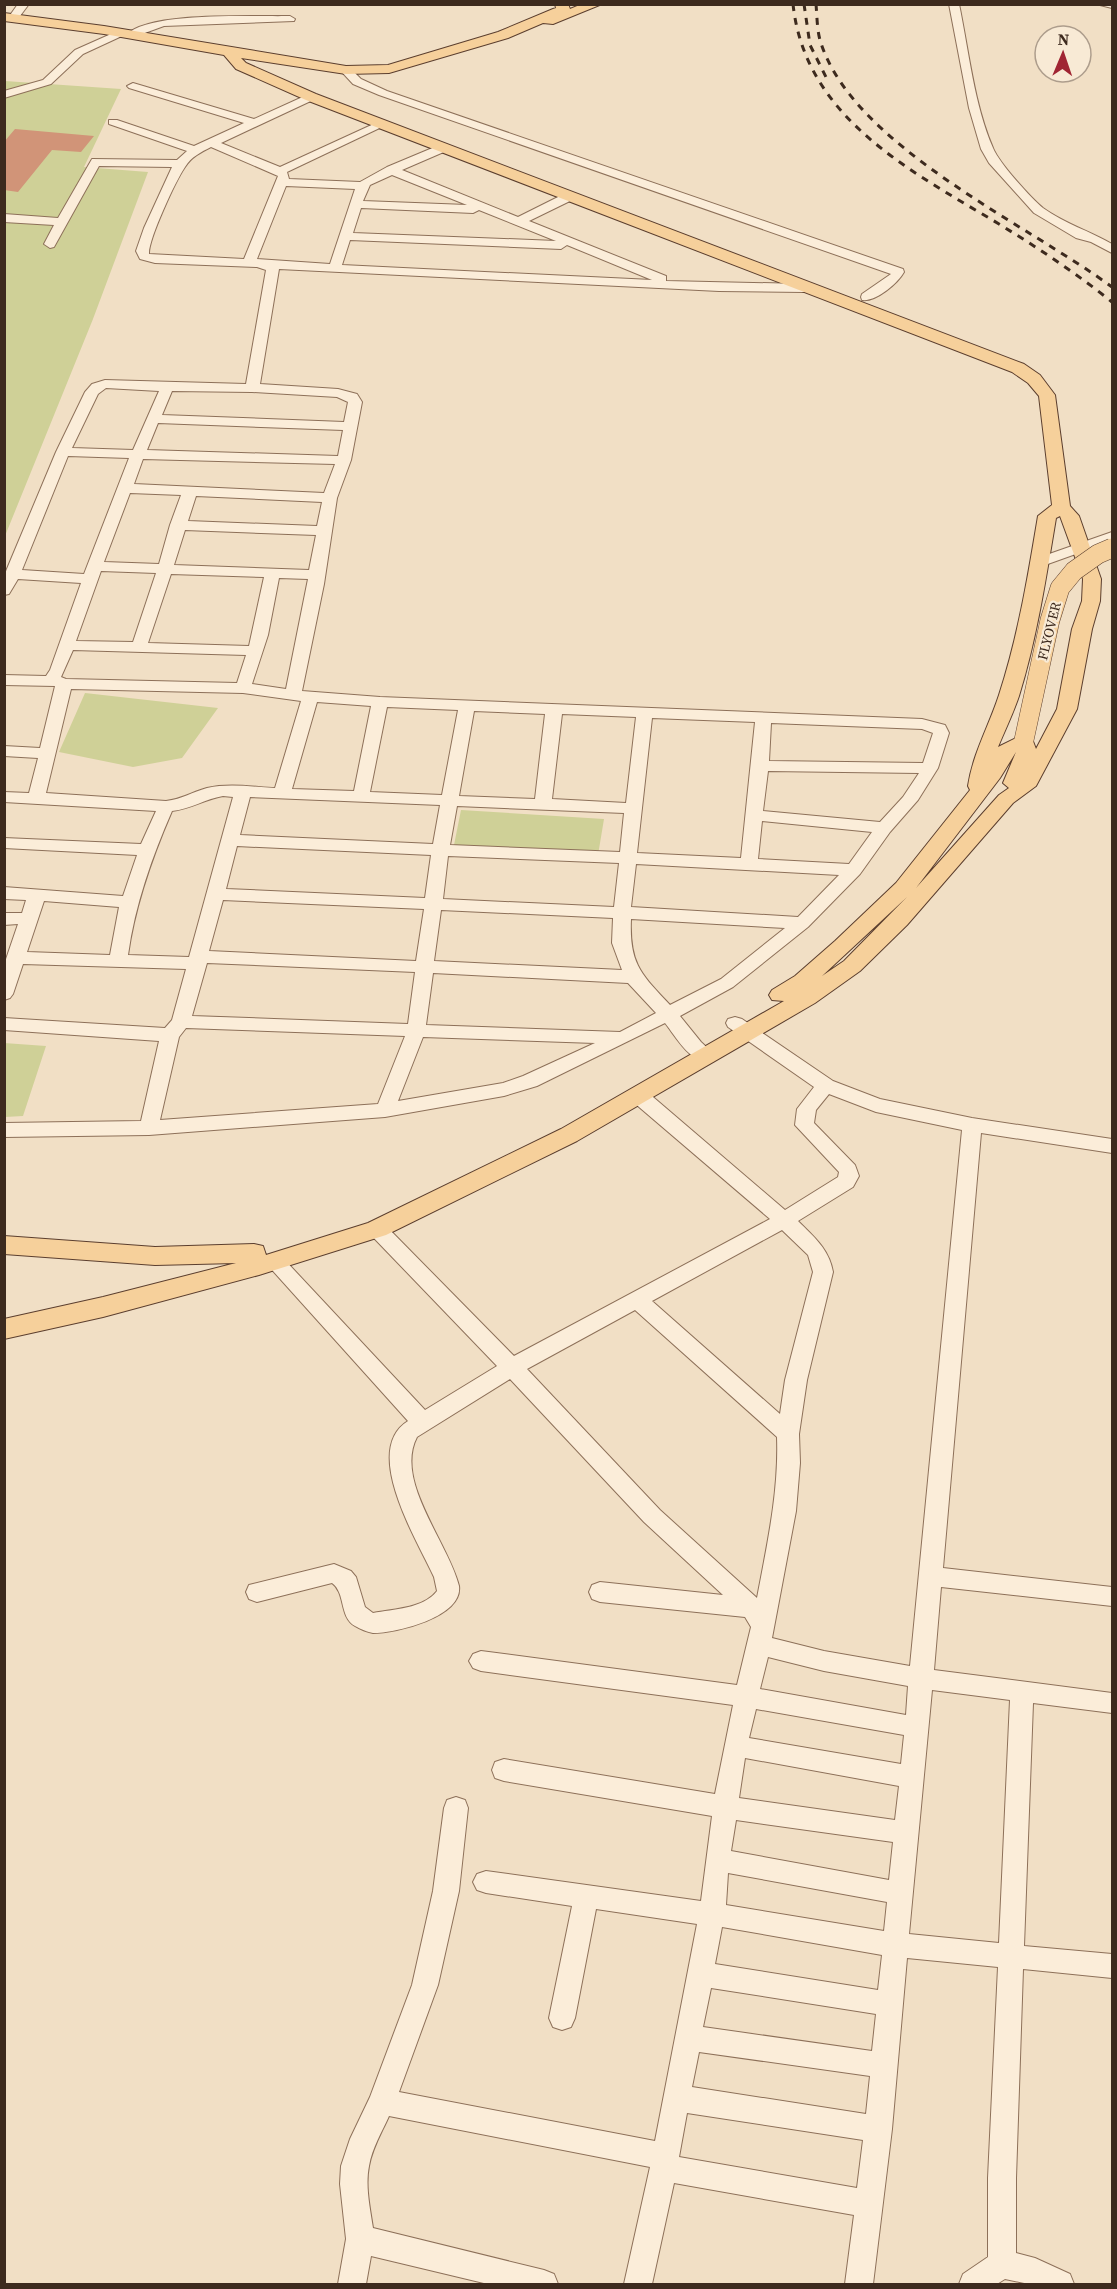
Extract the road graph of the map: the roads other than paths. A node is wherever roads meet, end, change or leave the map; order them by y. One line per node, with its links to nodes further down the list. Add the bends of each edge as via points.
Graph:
1 (24, 4): 6 (street)
2 (954, 4): 34 (street, via 987,149 1038,210)
3 (1101, 4): 4 (street)
4 (1113, 5)
5 (569, 6): 9 (main road); 9 (main road); 12 (main road)
6 (9, 17): 8 (main road)
7 (290, 19): 8 (street, via 164,23)
8 (126, 34): 10 (main road); 16 (street, via 79,52 47,82)
9 (503, 34): 12 (main road, via 389,69)
10 (228, 52): 11 (main road); 13 (main road)
11 (279, 60): 13 (main road, via 260,62); 14 (main road)
12 (368, 69): 14 (main road)
13 (248, 70): 17 (main road)
14 (346, 70): 45 (street, via 349,77 382,93 898,272)
15 (133, 86): 19 (street)
16 (4, 95)
17 (310, 97): 19 (street); 20 (main road)
18 (113, 122): 23 (street)
19 (253, 122): 21 (street)
20 (382, 124): 22 (main road); 26 (street)
21 (210, 142): 23 (street); 26 (street)
22 (442, 148): 25 (street); 28 (main road)
23 (195, 150): 24 (street)
24 (180, 164): 32 (street, via 96,162); 40 (street, via 150,228 142,251 144,256)
25 (391, 170): 27 (street); 30 (street)
26 (281, 177): 27 (street); 40 (street)
27 (363, 186): 29 (street)
28 (568, 197): 33 (street); 44 (main road)
29 (356, 204): 30 (street); 35 (street)
30 (486, 209): 33 (street)
31 (4, 218): 32 (street)
32 (63, 222): 36 (street)
33 (517, 222): 37 (street)
34 (1080, 235): 38 (street); 39 (street)
35 (345, 236): 37 (street); 42 (street)
36 (50, 244)
37 (577, 246): 43 (street)
38 (1113, 249)
39 (1113, 262)
40 (249, 263): 41 (street)
41 (267, 265): 42 (street); 47 (street, via 274,271)
42 (335, 268): 43 (street)
43 (678, 285): 44 (street)
44 (804, 288): 56 (main road, via 1018,368 1034,379 1047,395)
45 (867, 297)
46 (167, 387): 47 (street); 48 (street); 50 (street, via 97,387)
47 (252, 388): 49 (street, via 352,396 355,402)
48 (153, 419): 49 (street); 51 (street)
49 (350, 426): 52 (street)
50 (63, 452): 51 (street); 65 (street)
51 (138, 454): 52 (street); 53 (street)
52 (344, 460): 55 (street)
53 (126, 488): 54 (street); 64 (street)
54 (189, 491): 55 (street); 57 (street)
55 (330, 498): 58 (street)
56 (1061, 507): 60 (main road, via 1070,516); 62 (main road, via 1047,516)
57 (177, 525): 58 (street); 63 (street)
58 (324, 531): 67 (street)
59 (1113, 537): 60 (street)
60 (1080, 546): 62 (street); 88 (main road, via 1093,589 1066,709 1026,786)
61 (1113, 548): 81 (main road, FLYOVER, bridge, via 1074,571 1060,588)
62 (1040, 562): 86 (main road, via 1008,699 980,765)
63 (164, 569): 64 (street); 66 (street); 70 (street)
64 (93, 573): 65 (street); 69 (street)
65 (13, 574): 68 (street)
66 (272, 574): 67 (street); 71 (street)
67 (316, 575): 75 (street)
68 (4, 591)
69 (68, 645): 70 (street); 73 (street)
70 (138, 648): 71 (street)
71 (254, 651): 74 (street)
72 (4, 680): 73 (street)
73 (58, 682): 74 (street); 83 (street)
74 (243, 688): 75 (street)
75 (302, 696): 76 (street); 89 (street)
76 (380, 702): 77 (street); 91 (street)
77 (467, 706): 78 (street); 93 (street)
78 (554, 710): 79 (street); 94 (street)
79 (644, 714): 80 (street); 96 (street)
80 (763, 719): 84 (street); 85 (street, via 933,725 941,733)
81 (1024, 740): 86 (main road, via 1007,748); 88 (main road, FLYOVER, via 1027,755)
82 (4, 752): 83 (street)
83 (47, 753): 92 (street)
84 (760, 765): 85 (street); 97 (street)
85 (930, 768): 98 (street, via 910,800)
86 (985, 783): 123 (main road, via 904,888 803,981)
87 (243, 791): 89 (street); 95 (street, via 209,793 186,804); 99 (street)
88 (1009, 791): 123 (main road, via 899,920 852,966 807,998)
89 (282, 793): 91 (street)
90 (4, 797): 92 (street)
91 (361, 797): 93 (street)
92 (36, 798): 95 (street)
93 (449, 801): 94 (street); 102 (street)
94 (543, 805): 96 (street)
95 (166, 806): 101 (street)
96 (633, 808): 103 (street)
97 (753, 815): 98 (street); 104 (street)
98 (884, 828): 105 (street)
99 (230, 840): 102 (street); 107 (street)
100 (4, 843): 101 (street)
101 (146, 850): 109 (street)
102 (440, 852): 103 (street); 110 (street)
103 (629, 858): 104 (street); 111 (street)
104 (749, 863): 105 (street)
105 (854, 870): 114 (street)
106 (4, 893): 108 (street)
107 (216, 894): 110 (street); 117 (street)
108 (37, 895): 109 (street); 112 (street)
109 (130, 902): 116 (street)
110 (435, 906): 111 (street); 118 (street)
111 (622, 911): 114 (street); 119 (street, via 621,943)
112 (31, 918): 113 (street); 115 (street)
113 (4, 919)
114 (802, 923): 121 (street, via 727,983)
115 (17, 958): 116 (street); 120 (street)
116 (118, 960): 117 (street)
117 (198, 960): 118 (street); 124 (street)
118 (424, 967): 119 (street); 125 (street)
119 (633, 977): 121 (street)
120 (4, 994)
121 (668, 1014): 126 (street); 127 (street)
122 (4, 1024): 124 (street)
123 (741, 1027): 127 (main road); 128 (street)
124 (175, 1029): 125 (street); 132 (street)
125 (416, 1032): 126 (street); 130 (street)
126 (623, 1038): 130 (street, via 517,1086)
127 (700, 1051): 129 (main road); 138 (main road, via 366,1218)
128 (826, 1086): 131 (street, via 876,1105); 135 (street, via 802,1119 848,1170 849,1176 846,1182)
129 (639, 1096): 135 (street); 136 (main road)
130 (385, 1110): 132 (street)
131 (972, 1125): 134 (street); 145 (street)
132 (149, 1128): 133 (street)
133 (4, 1130)
134 (1113, 1146)
135 (784, 1220): 139 (street); 144 (street, via 815,1251 823,1272 796,1380)
136 (376, 1230): 138 (main road); 142 (street)
137 (4, 1245): 138 (main road, via 155,1256)
138 (264, 1257): 140 (main road); 141 (main road, via 103,1307); 143 (street)
139 (636, 1299): 142 (street); 144 (street)
140 (4, 1314)
141 (4, 1329)
142 (512, 1367): 143 (street); 149 (street)
143 (423, 1422): 146 (street, via 409,1431 402,1442 400,1469 445,1577 448,1591 444,1602 434,1609 372,1623 362,1621 356,1614 348,1582 334,1573)
144 (788, 1434): 149 (street, via 785,1511)
145 (931, 1576): 148 (street); 151 (street)
146 (257, 1592)
147 (600, 1592): 149 (street)
148 (1113, 1598)
149 (759, 1627): 151 (street, via 824,1661); 153 (street)
150 (480, 1661): 153 (street)
151 (921, 1678): 152 (street); 155 (street)
152 (1022, 1691): 154 (street); 168 (street)
153 (747, 1696): 155 (street); 156 (street)
154 (1113, 1703)
155 (916, 1727): 158 (street)
156 (735, 1746): 158 (street); 159 (street)
157 (504, 1770): 159 (street)
158 (911, 1777): 161 (street)
159 (725, 1807): 161 (street); 162 (street)
160 (456, 1808): 176 (street, via 446,1891 425,1985)
161 (906, 1833): 164 (street)
162 (717, 1860): 164 (street); 166 (street)
163 (486, 1882): 165 (street)
164 (900, 1893): 167 (street)
165 (586, 1897): 166 (street); 172 (street)
166 (712, 1914): 167 (street); 170 (street)
167 (895, 1945): 168 (street); 171 (street)
168 (1011, 1957): 169 (street); 181 (street)
169 (1113, 1966)
170 (700, 1974): 171 (street); 173 (street)
171 (890, 2004): 174 (street)
172 (562, 2018)
173 (688, 2038): 174 (street); 175 (street)
174 (884, 2065): 177 (street)
175 (676, 2098): 177 (street); 178 (street)
176 (382, 2102): 178 (street); 180 (street, via 355,2166)
177 (878, 2129): 179 (street)
178 (664, 2162): 179 (street); 184 (street)
179 (869, 2204): 185 (street)
180 (360, 2238): 182 (street); 183 (street)
181 (1002, 2264): 186 (street); 187 (street, via 1035,2272)
182 (352, 2284)
183 (544, 2284)
184 (638, 2284)
185 (860, 2284)
186 (973, 2284)
187 (1060, 2284)

